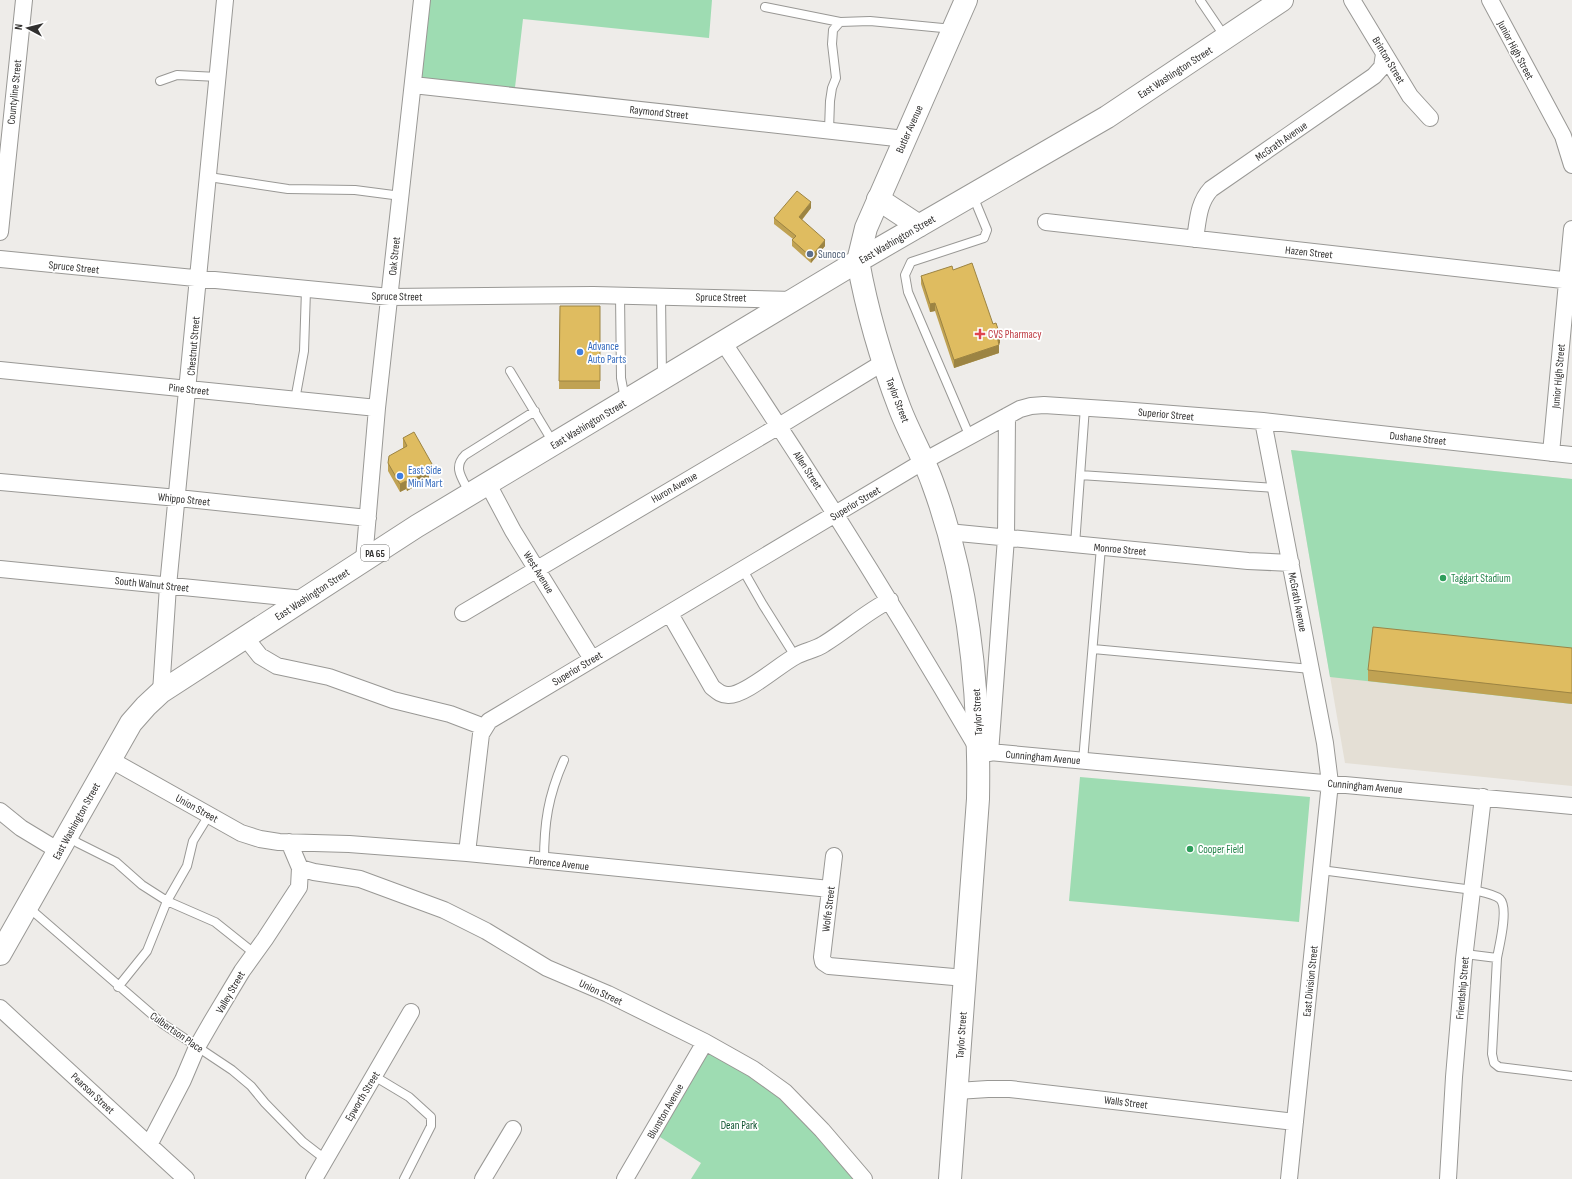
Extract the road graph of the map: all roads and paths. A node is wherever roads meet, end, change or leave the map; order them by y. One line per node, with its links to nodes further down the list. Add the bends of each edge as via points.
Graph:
1 (24, 0): 21 (street, Countyline Street)
2 (225, 0): 14 (street, Chestnut Street)
3 (422, 0): 16 (street, Oak Street)
4 (966, 0): 11 (main road, Butler Avenue)
5 (1200, 0): 12 (lane)
6 (1282, 0): 12 (main road, East Washington Street / PA 65)
7 (1352, 0): 13 (street, Brinton Street)
8 (1490, 0): 20 (street, Junior High Street, via 1563,136)
9 (764, 8): 10 (lane)
10 (840, 22): 11 (lane, via 870,21); 18 (lane, via 832,30 836,78 830,101)
11 (953, 29): 19 (main road, Butler Avenue)
12 (1226, 39): 24 (main road, East Washington Street / PA 65, via 1107,117)
13 (1384, 54): 17 (street, Brinton Street, via 1410,96); 30 (street, McGrath Avenue, via 1382,67 1374,76 1211,189 1200,206)
14 (218, 77): 15 (lane, via 178,75); 22 (street, Chestnut Street)
15 (160, 81)
16 (413, 85): 18 (street, Raymond Street); 23 (street, Oak Street)
17 (1430, 118)
18 (829, 130): 19 (street, Raymond Street)
19 (905, 139): 25 (main road, Butler Avenue)
20 (1572, 165)
21 (3, 170): 29 (street, Countyline Street)
22 (209, 177): 23 (lane, via 288,189 355,190); 33 (street, Chestnut Street)
23 (401, 196): 38 (street, Oak Street)
24 (973, 196): 27 (main road, East Washington Street / PA 65); 54 (lane, via 987,230 984,238 911,262 905,275 908,292)
25 (878, 199): 27 (main road); 32 (main road, Butler Avenue, via 866,228)
26 (1046, 222): 30 (street, Hazen Street)
27 (919, 226): 32 (main road, East Washington Street / PA 65)
28 (1572, 229): 34 (street, Junior High Street)
29 (0, 232)
30 (1195, 239): 34 (street, Hazen Street)
31 (0, 259): 33 (street, Spruce Street)
32 (858, 261): 39 (main road, East Washington Street / PA 65); 41 (main road, Taylor Street, via 864,296)
33 (199, 278): 35 (street, Spruce Street); 45 (street, Chestnut Street)
34 (1570, 280): 56 (street, Junior High Street)
35 (306, 290): 38 (street, Spruce Street); 46 (lane, via 304,351)
36 (620, 295): 37 (street, Spruce Street); 38 (street, Spruce Street); 47 (lane, via 620,378)
37 (661, 296): 39 (street, Spruce Street); 44 (lane)
38 (390, 297): 49 (street, Oak Street)
39 (795, 300): 40 (main road, East Washington Street / PA 65)
40 (723, 342): 44 (main road, East Washington Street / PA 65); 53 (street, Allen Street)
41 (884, 362): 53 (street, Huron Avenue); 58 (main road, Taylor Street, via 900,410)
42 (0, 370): 45 (street, Pine Street)
43 (510, 371): 50 (lane)
44 (662, 379): 47 (main road, East Washington Street / PA 65)
45 (189, 389): 46 (street, Pine Street); 63 (street, Chestnut Street)
46 (295, 400): 49 (street, Pine Street)
47 (626, 402): 55 (main road, East Washington Street / PA 65)
48 (1085, 407): 51 (street, Superior Street, via 1031,406); 52 (street, Superior Street); 59 (lane)
49 (377, 408): 65 (street, Oak Street)
50 (534, 411): 55 (lane); 62 (lane, via 459,461 458,469)
51 (1007, 416): 54 (street, Superior Street); 67 (street, Taylor Street)
52 (1263, 421): 56 (street, Dushane Street); 61 (street, McGrath Avenue)
53 (779, 426): 64 (street, Allen Street); 73 (street, Huron Avenue)
54 (970, 437): 58 (street, Superior Street)
55 (555, 444): 62 (main road, East Washington Street / PA 65)
56 (1551, 453): 57 (street, Dushane Street)
57 (1572, 455)
58 (924, 461): 64 (street, Superior Street); 66 (main road, Taylor Street)
59 (1080, 475): 61 (lane); 68 (lane)
60 (0, 482): 63 (street, Whippo Street)
61 (1276, 488): 71 (street, McGrath Avenue)
62 (479, 489): 70 (main road, East Washington Street / PA 65); 73 (street, West Avenue, via 513,531)
63 (178, 498): 65 (street, Whippo Street); 75 (street, Chestnut Street)
64 (836, 514): 74 (street, Superior Street); 77 (street, Allen Street)
65 (368, 518): 70 (street, Oak Street)
66 (948, 532): 67 (street, Monroe Street); 87 (main road, Taylor Street, via 968,623)
67 (1006, 538): 68 (street, Monroe Street); 87 (street, Taylor Street)
68 (1075, 545): 69 (street, Monroe Street)
69 (1102, 547): 71 (street, Monroe Street); 81 (lane)
70 (364, 560): 76 (main road, East Washington Street / PA 65)
71 (1291, 563): 84 (street, McGrath Avenue)
72 (0, 569): 75 (street, South Walnut Street)
73 (537, 570): 78 (street, Huron Avenue); 83 (street, West Avenue)
74 (743, 570): 79 (street, Superior Street); 82 (lane)
75 (168, 586): 76 (street, South Walnut Street); 85 (street, Chestnut Street)
76 (304, 599): 80 (main road, East Washington Street / PA 65)
77 (890, 600): 82 (street, via 867,612 822,645); 87 (street)
78 (463, 613)
79 (670, 614): 82 (street, via 712,687 719,693 737,693); 83 (street, Superior Street)
80 (245, 637): 85 (main road, East Washington Street / PA 65); 86 (street, via 256,652 267,661 287,670 329,677 393,700 450,714)
81 (1093, 649): 84 (lane); 90 (lane)
82 (795, 656)
83 (592, 659): 86 (street, Superior Street, via 489,721)
84 (1311, 669): 91 (street, McGrath Avenue)
85 (161, 692): 88 (main road, East Washington Street / PA 65, via 131,723)
86 (484, 727): 98 (street, via 481,734)
87 (984, 752): 90 (street, Cunningham Avenue); 111 (main road, Taylor Street)
88 (111, 760): 95 (street, Union Street); 97 (main road, East Washington Street / PA 65)
89 (564, 760): 100 (lane, via 554,782 546,814)
90 (1083, 761): 91 (street, Cunningham Avenue)
91 (1330, 783): 92 (street, Cunningham Avenue); 102 (street, East Division Street)
92 (1483, 798): 93 (street, Cunningham Avenue); 104 (street, Friendship Street)
93 (1572, 806)
94 (0, 811): 97 (street, via 21,828)
95 (209, 815): 96 (street, Union Street, via 242,833 260,839); 105 (lane, via 193,841 187,866)
96 (289, 842): 98 (street, Florence Avenue); 101 (street, Valley Street)
97 (63, 843): 105 (lane, via 78,843 116,862 142,885); 106 (main road, East Washington Street / PA 65)
98 (467, 853): 100 (street, Florence Avenue)
99 (834, 856): 103 (street, Wolfe Street)
100 (544, 862): 103 (street, Florence Avenue)
101 (300, 868): 107 (street, Valley Street, via 299,887); 115 (street, Union Street, via 360,879 444,910 486,931 547,968 608,994)
102 (1321, 870): 104 (lane); 120 (street, East Division Street)
103 (830, 890): 111 (street, Wolfe Street, via 822,957 823,962 829,966)
104 (1473, 890): 109 (street, Friendship Street); 110 (lane, via 1497,898 1503,904)
105 (167, 901): 107 (lane, via 215,922); 112 (lane, via 147,951)
106 (27, 907): 108 (main road, East Washington Street / PA 65); 112 (lane, Culbertson Place)
107 (254, 953): 116 (street, Valley Street)
108 (0, 954)
109 (1465, 954): 110 (lane); 132 (street, Friendship Street)
110 (1497, 958): 118 (lane, via 1492,1054 1494,1063 1499,1067)
111 (965, 978): 119 (main road, Taylor Street)
112 (118, 987): 116 (lane, Culbertson Place, via 163,1024)
113 (0, 1008): 122 (street, Pearson Street)
114 (411, 1012): 117 (street, Epworth Street)
115 (706, 1042): 128 (street, Blunston Avenue); 129 (street, Union Street, via 753,1069 785,1092)
116 (197, 1047): 122 (street, Valley Street); 123 (lane, Culbertson Place, via 251,1086 303,1142)
117 (374, 1076): 123 (street, Epworth Street); 126 (lane, via 409,1097 431,1117 431,1126)
118 (1572, 1076)
119 (957, 1091): 120 (street, Walls Street, via 988,1088 1018,1090); 130 (main road, Taylor Street)
120 (1295, 1122): 131 (street, East Division Street)
121 (513, 1130): 127 (street)
122 (149, 1145): 124 (street, Pearson Street)
123 (325, 1159): 125 (street, Epworth Street)
124 (186, 1179)
125 (314, 1179)
126 (404, 1179)
127 (483, 1179)
128 (625, 1179)
129 (864, 1179)
130 (950, 1179)
131 (1289, 1179)
132 (1448, 1179)

